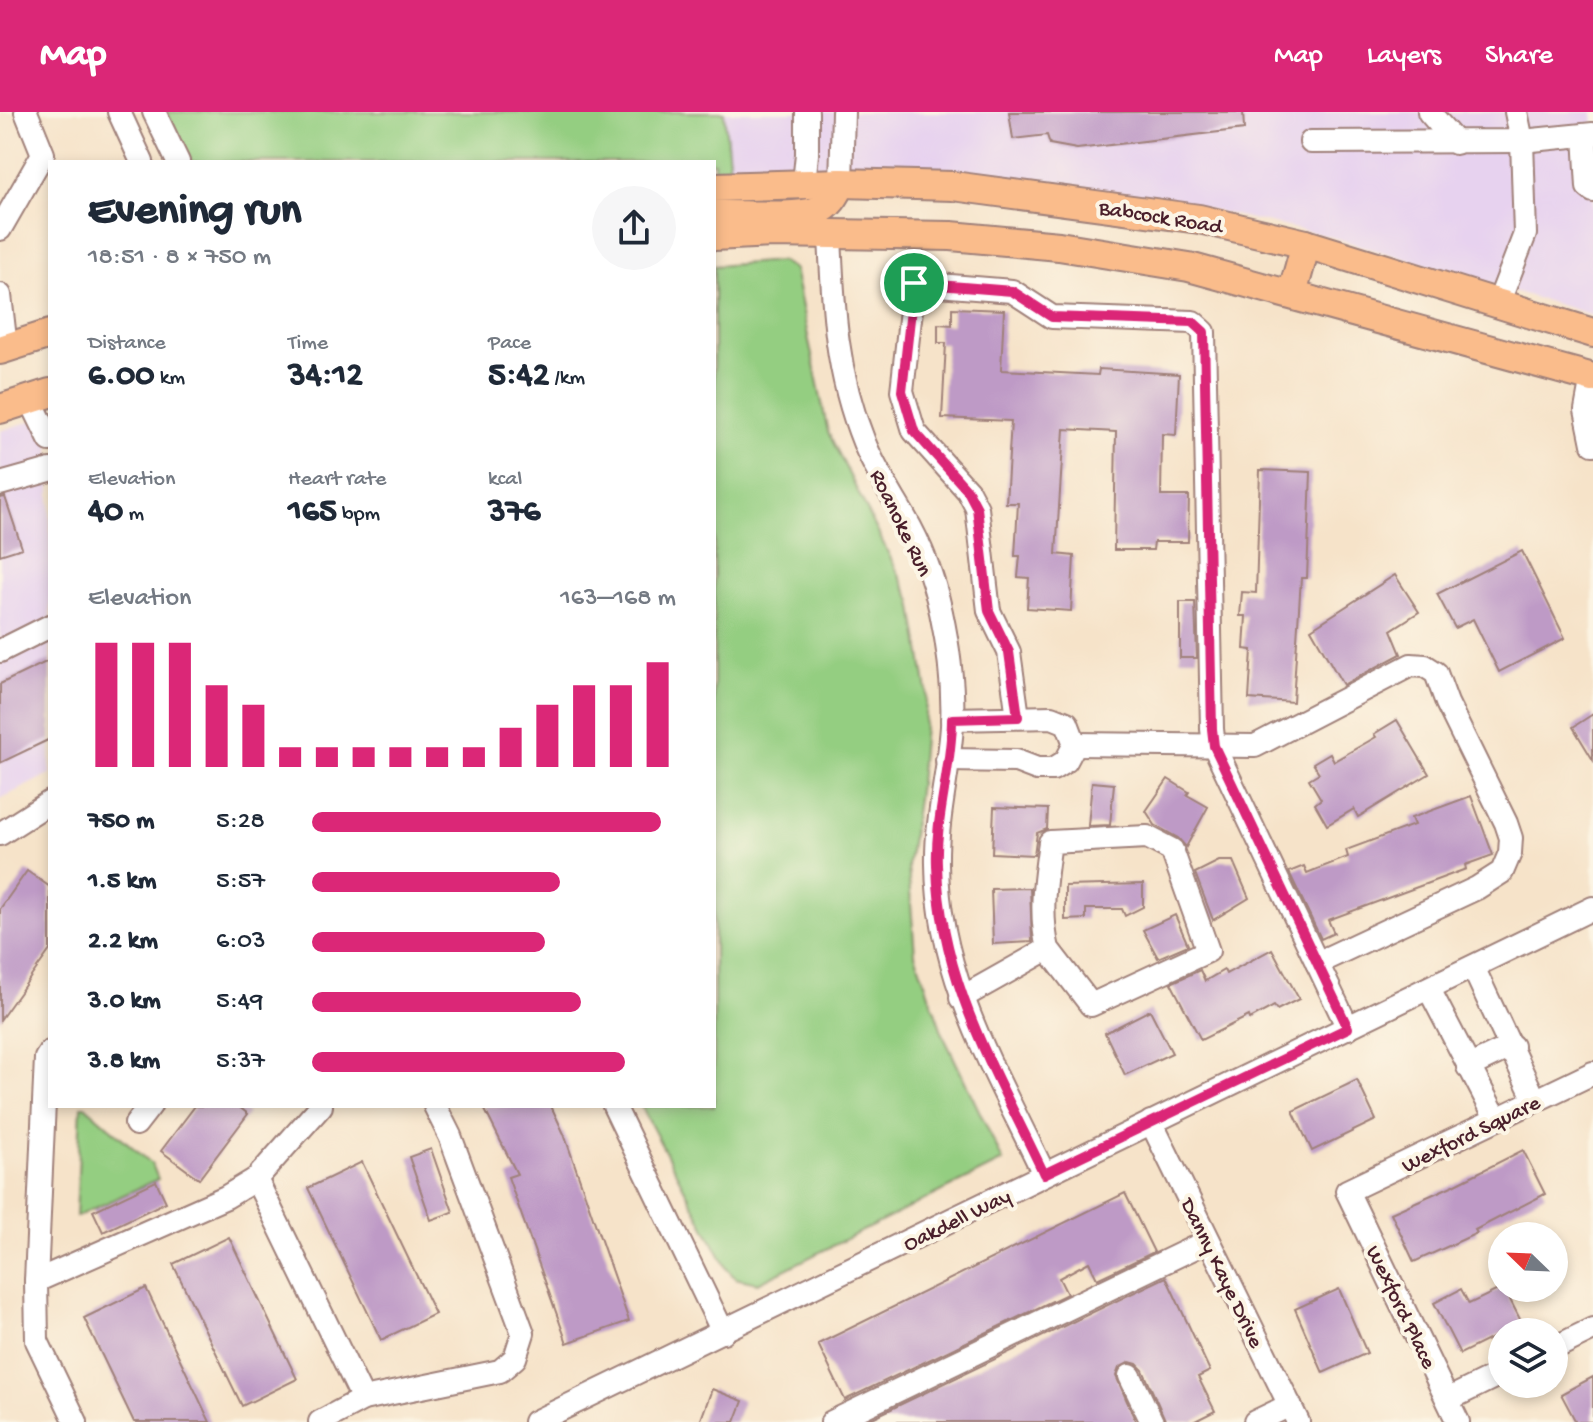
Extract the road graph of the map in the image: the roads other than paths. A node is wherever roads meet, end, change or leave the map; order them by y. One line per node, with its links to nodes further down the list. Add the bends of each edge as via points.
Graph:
1 (26, 112): 19 (street, via 43,154)
2 (119, 112): 12 (street)
3 (154, 112): 13 (street)
4 (807, 112): 14 (street)
5 (843, 112): 15 (street)
6 (1429, 112): 11 (street)
7 (1516, 112): 9 (street)
8 (1589, 134): 9 (street); 17 (street, via 1588,187)
9 (1522, 141): 11 (street); 25 (street, via 1525,234)
10 (1311, 142): 11 (street)
11 (1456, 143)
12 (141, 160)
13 (177, 160)
14 (804, 183): 15 (main road, Babcock Road); 16 (main road, Babcock Road)
15 (841, 183): 18 (main road, via 838,193 817,210); 22 (main road, Babcock Road, via 953,186 1199,219)
16 (716, 187)
17 (1593, 191)
18 (716, 215)
19 (0, 229)
20 (830, 235): 21 (main road); 23 (main road, via 951,236 1059,246 1189,267); 39 (street, Roanoke Run, via 839,362 865,444 928,568 948,647)
21 (716, 236)
22 (1306, 244): 23 (main road); 25 (main road, Babcock Road)
23 (1292, 294): 29 (main road)
24 (0, 295): 28 (street)
25 (1498, 304): 26 (main road, Babcock Road)
26 (1593, 333)
27 (48, 335): 28 (main road)
28 (3, 349)
29 (1592, 377): 33 (street, via 1586,410)
30 (40, 396): 31 (main road); 32 (street)
31 (0, 409)
32 (48, 431)
33 (1593, 444)
34 (48, 471): 35 (street)
35 (0, 484)
36 (48, 627): 37 (street)
37 (0, 651)
38 (1018, 717): 39 (street); 40 (street, via 1052,717 1067,723); 41 (street, via 1009,652 989,611 977,508 914,431 902,391 914,283 1012,291 1052,317 1193,322 1204,332)
39 (952, 719): 42 (street, Roanoke Run)
40 (1075, 744): 41 (street); 42 (street, via 1066,761 1053,769 1016,761)
41 (1214, 746): 47 (street); 47 (street, via 1255,746 1411,665 1425,666 1436,673 1488,782 1511,838 1502,872)
42 (947, 760): 50 (street, Roanoke Run, via 937,877 948,956)
43 (48, 803): 44 (street)
44 (0, 834)
45 (1593, 908): 48 (street, Oakdell Way)
46 (1048, 949): 46 (street, via 1091,1005 1208,951 1172,850 1147,837 1050,842 1042,895); 50 (street)
47 (1317, 963): 51 (street)
48 (1473, 967): 49 (street, Oakdell Way); 52 (street)
49 (1429, 989): 51 (street, Oakdell Way); 54 (street)
50 (961, 998): 62 (street, Roanoke Run)
51 (1348, 1028): 61 (street, Oakdell Way)
52 (1512, 1046): 54 (street); 56 (street)
53 (48, 1055): 66 (street)
54 (1468, 1067): 60 (street)
55 (1593, 1073): 56 (street, Wexford Square)
56 (1535, 1100): 60 (street, Wexford Square)
57 (436, 1108): 72 (street, via 523,1333 515,1358 500,1371)
58 (615, 1108): 68 (street)
59 (311, 1109): 63 (street)
60 (1496, 1118): 64 (street, Wexford Square)
61 (1151, 1122): 62 (street, Oakdell Way); 65 (street, Danny Kaye Drive)
62 (1044, 1174): 68 (street, Oakdell Way)
63 (256, 1179): 66 (street); 72 (street)
64 (1347, 1191): 73 (street, Wexford Place)
65 (1208, 1241): 74 (street, Danny Kaye Drive); 78 (street)
66 (36, 1281): 75 (street, via 37,1341)
67 (1593, 1329): 69 (street)
68 (723, 1332): 77 (street, Oakdell Way)
69 (1568, 1341)
70 (1130, 1376): 79 (street)
71 (1488, 1380): 73 (street)
72 (363, 1399): 76 (street)
73 (1449, 1399): 81 (street, Wexford Place)
74 (1294, 1414): 80 (street)
75 (76, 1422)
76 (320, 1422)
77 (535, 1422)
78 (832, 1422)
79 (1152, 1422)
80 (1255, 1422)
81 (1458, 1422)

